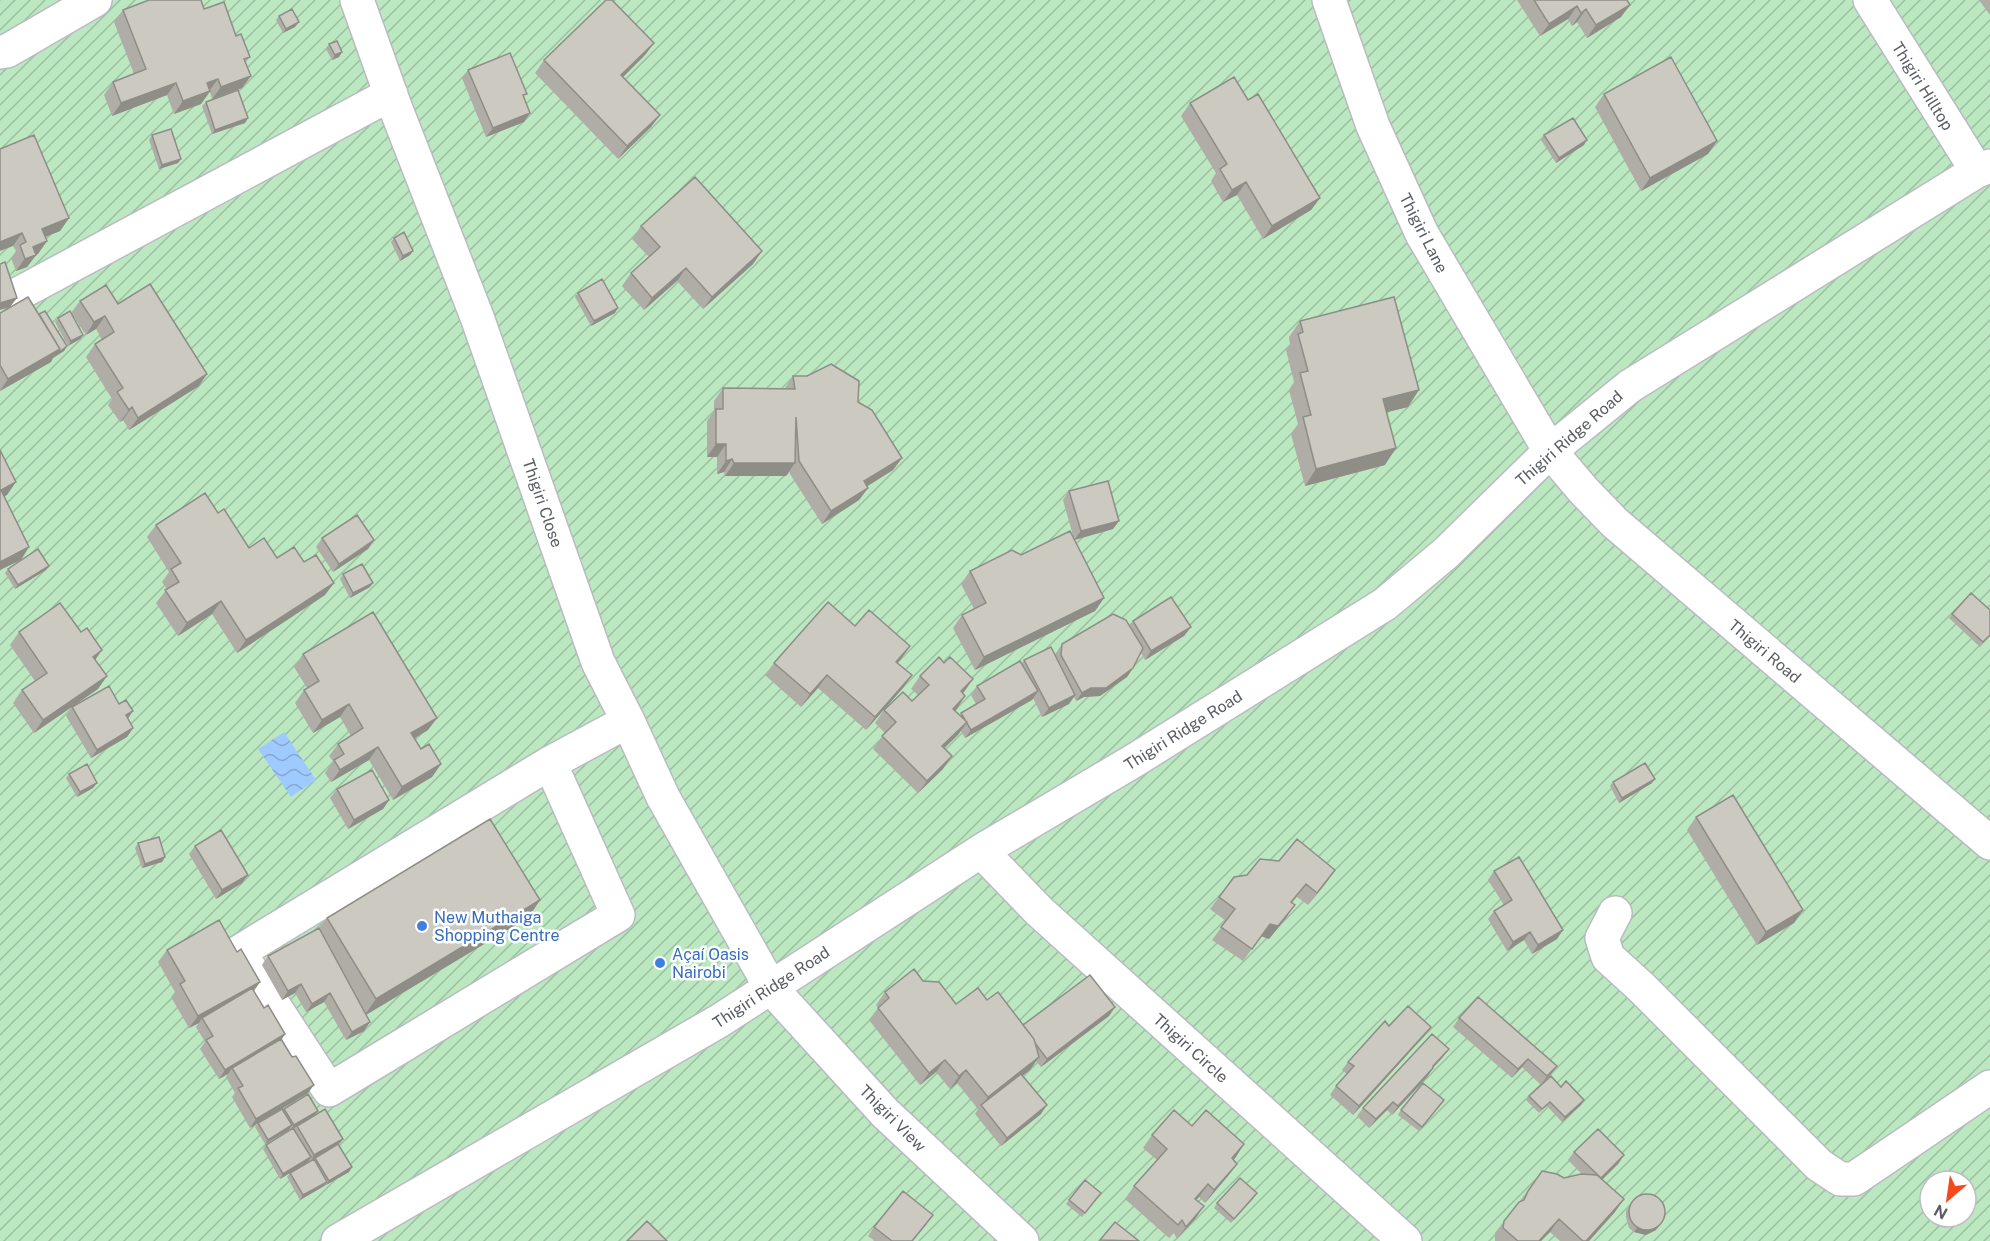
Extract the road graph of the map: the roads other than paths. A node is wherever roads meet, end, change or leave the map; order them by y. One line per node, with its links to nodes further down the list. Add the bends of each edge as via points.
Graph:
1 (94, 0): 5 (street)
2 (357, 0): 6 (street, Thigiri Close)
3 (1329, 0): 9 (street, Thigiri Lane, via 1373,126 1422,234)
4 (1870, 0): 7 (street, Thigiri Hilltop)
5 (0, 52)
6 (391, 94): 8 (street); 10 (street, Thigiri Close, via 477,317 598,662)
7 (1984, 169): 9 (street, Thigiri Ridge Road, via 1630,386)
8 (20, 293)
9 (1550, 451): 12 (street, Thigiri Road, via 1615,523); 13 (street, Thigiri Ridge Road, via 1446,553 1385,604)
10 (628, 721): 11 (street); 15 (street, Thigiri Close, via 663,797)
11 (550, 763): 11 (street, via 239,952 329,1090 618,915)
12 (1990, 843)
13 (981, 851): 15 (street, Thigiri Ridge Road); 19 (street, Thigiri Circle, via 1039,911)
14 (1616, 913): 16 (street, via 1602,938 1608,957 1819,1165 1840,1179 1854,1179)
15 (771, 988): 17 (street, Thigiri Ridge Road); 18 (street, Thigiri View, via 885,1113)
16 (1990, 1087)
17 (338, 1241)
18 (1022, 1241)
19 (1405, 1241)

